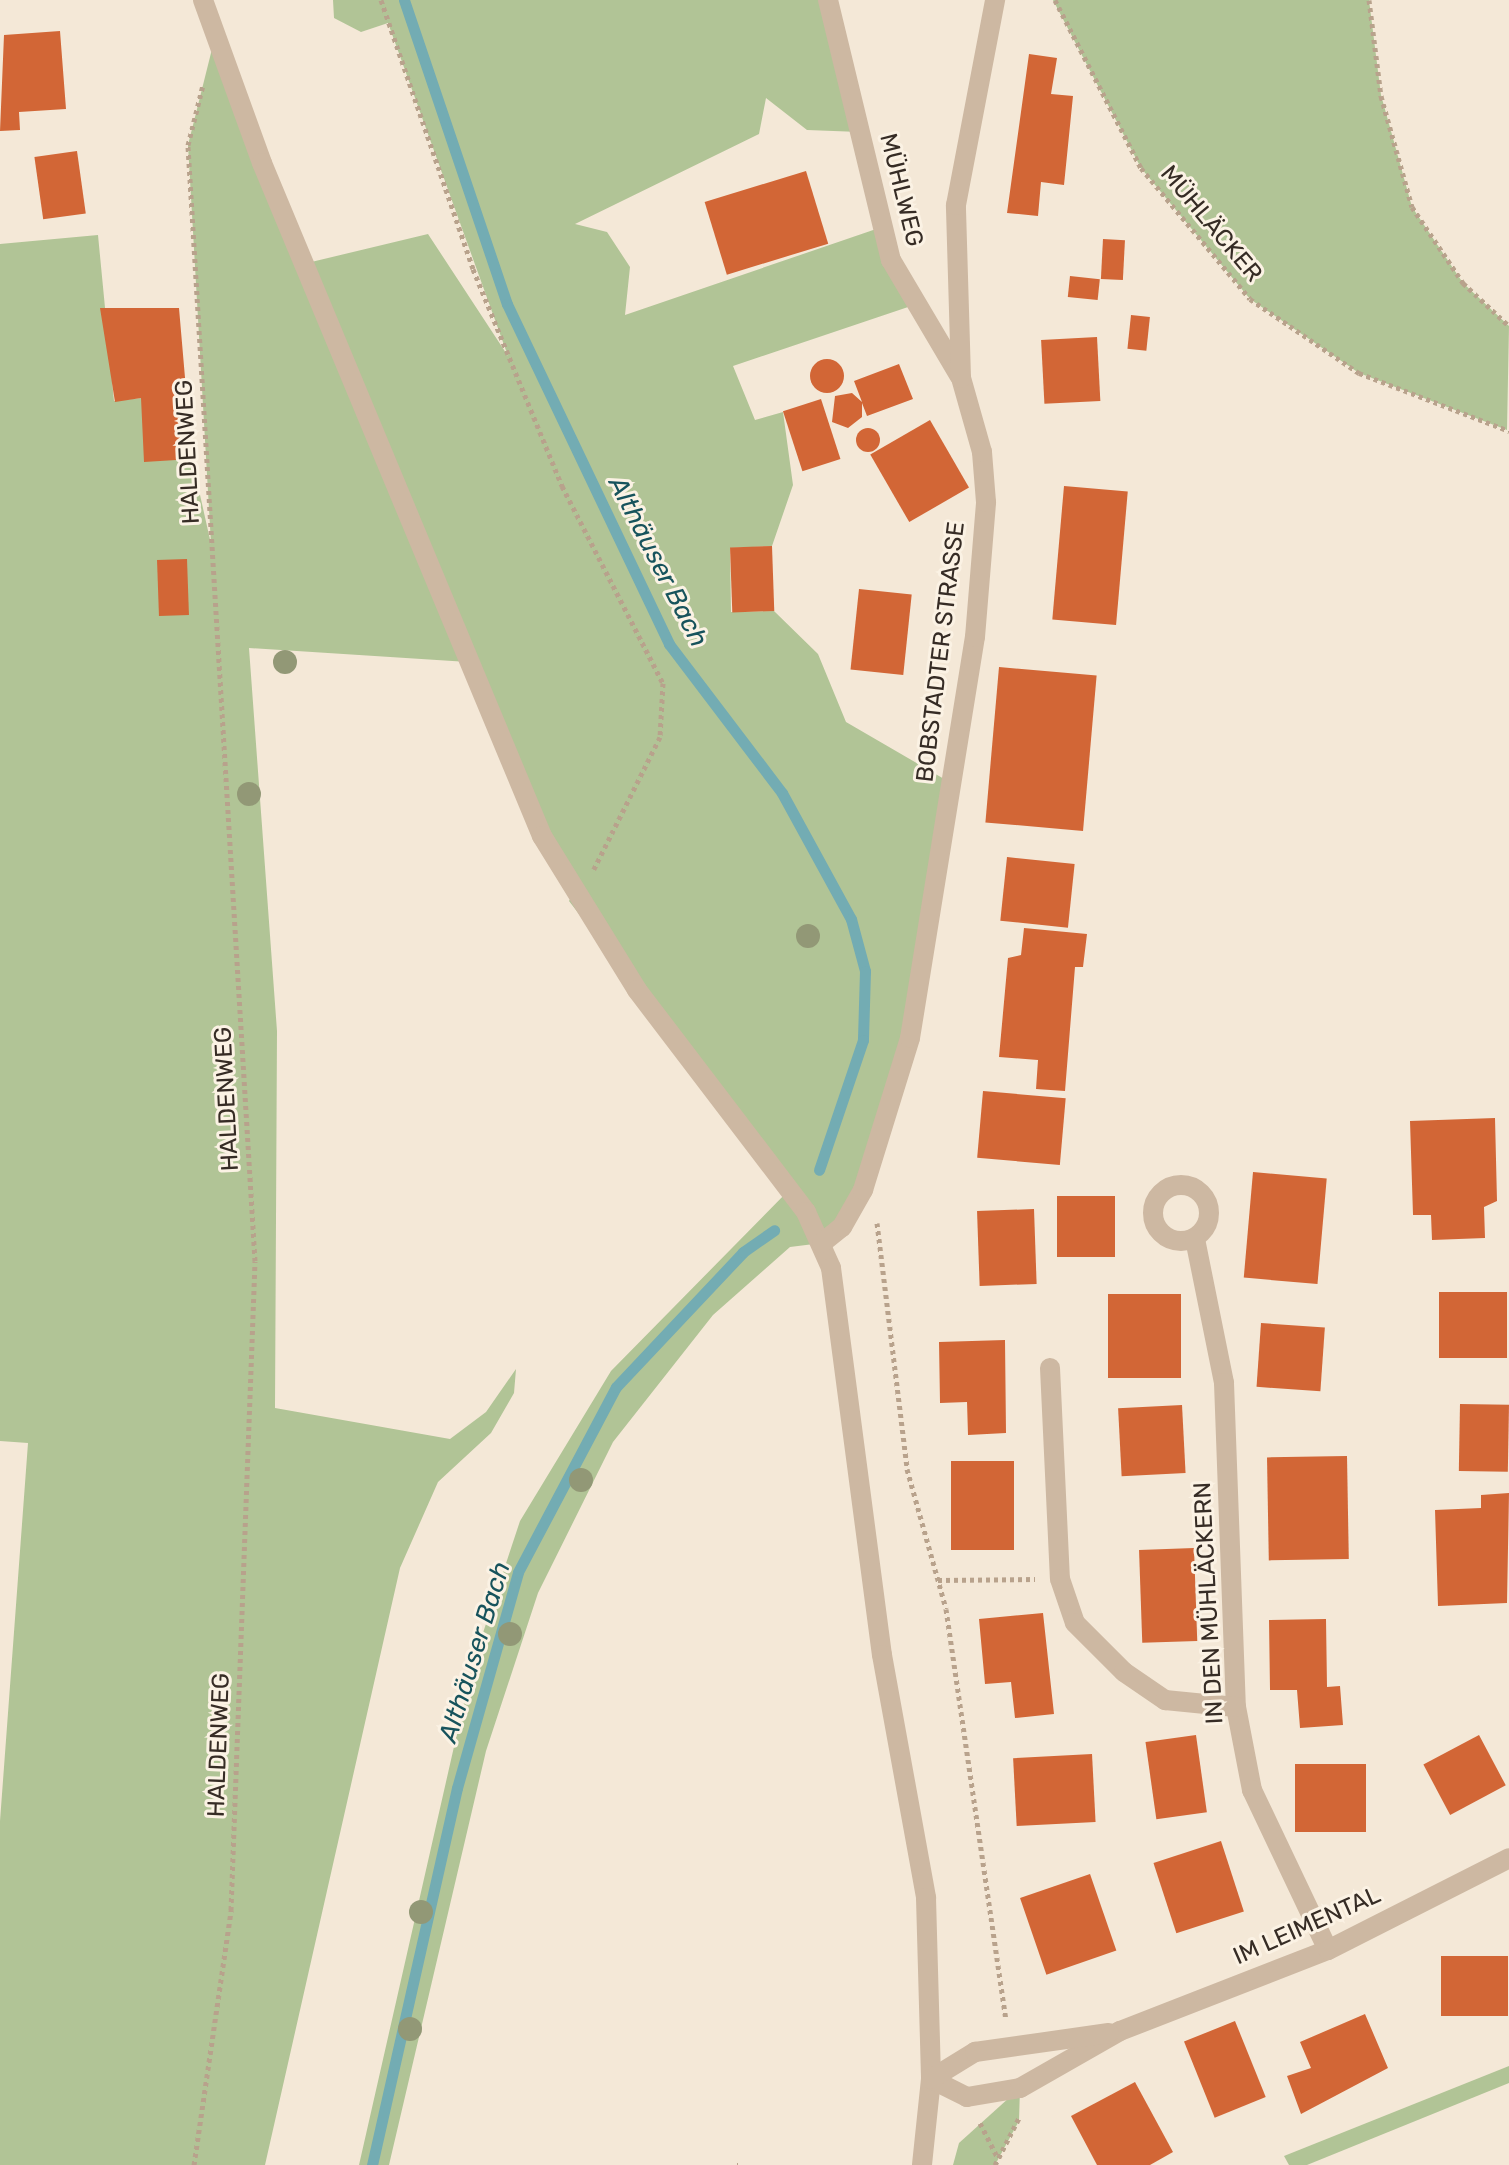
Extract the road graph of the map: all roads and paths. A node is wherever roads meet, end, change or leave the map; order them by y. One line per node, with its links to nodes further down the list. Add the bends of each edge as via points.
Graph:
1 (203, 0): 7 (street)
2 (381, 0): 11 (path, via 473,269 562,486 663,683 660,737)
3 (828, 0): 9 (street, MÜHLWEG, via 891,260)
4 (995, 0): 9 (street, BOBSTADTER STRASSE, via 956,205)
5 (1055, 0): 10 (path, MÜHLÄCKER, via 1141,168 1250,299 1359,373)
6 (1369, 0): 8 (path, via 1381,96 1412,207 1463,283)
7 (216, 33): 11 (street, via 262,163 514,772); 27 (path, HALDENWEG, via 188,145 255,1261 231,1910)
8 (1509, 326)
9 (961, 378): 12 (street, BOBSTADTER STRASSE, via 982,452 986,502 975,637 928,964)
10 (1508, 429)
11 (577, 900): 14 (street, via 779,1173)
12 (863, 1190): 14 (street, BOBSTADTER STRASSE, via 842,1227); 17 (path, via 884,1237 907,1469)
13 (1195, 1239): 18 (street, IN DEN MÜHLÄCKERN, via 1224,1383)
14 (822, 1243): 23 (street, via 926,1898)
15 (1050, 1368): 16 (street)
16 (1060, 1579): 17 (path); 18 (street, via 1075,1623 1124,1672 1165,1700)
17 (938, 1580): 22 (path, via 995,1978)
18 (1236, 1707): 20 (street, IN DEN MÜHLÄCKERN, via 1252,1790)
19 (1509, 1858): 20 (street, IM LEIMENTAL)
20 (1328, 1950): 21 (street, IM LEIMENTAL)
21 (1120, 2031): 22 (street, IM LEIMENTAL); 24 (street, IM LEIMENTAL)
22 (1013, 2047): 23 (street, IM LEIMENTAL, via 975,2052)
23 (931, 2079): 25 (street); 28 (street)
24 (1020, 2088): 25 (street, IM LEIMENTAL); 26 (path, via 1019,2121)
25 (967, 2097): 26 (path)
26 (998, 2158): 29 (path)
27 (194, 2165)
28 (922, 2165)
29 (995, 2165)

